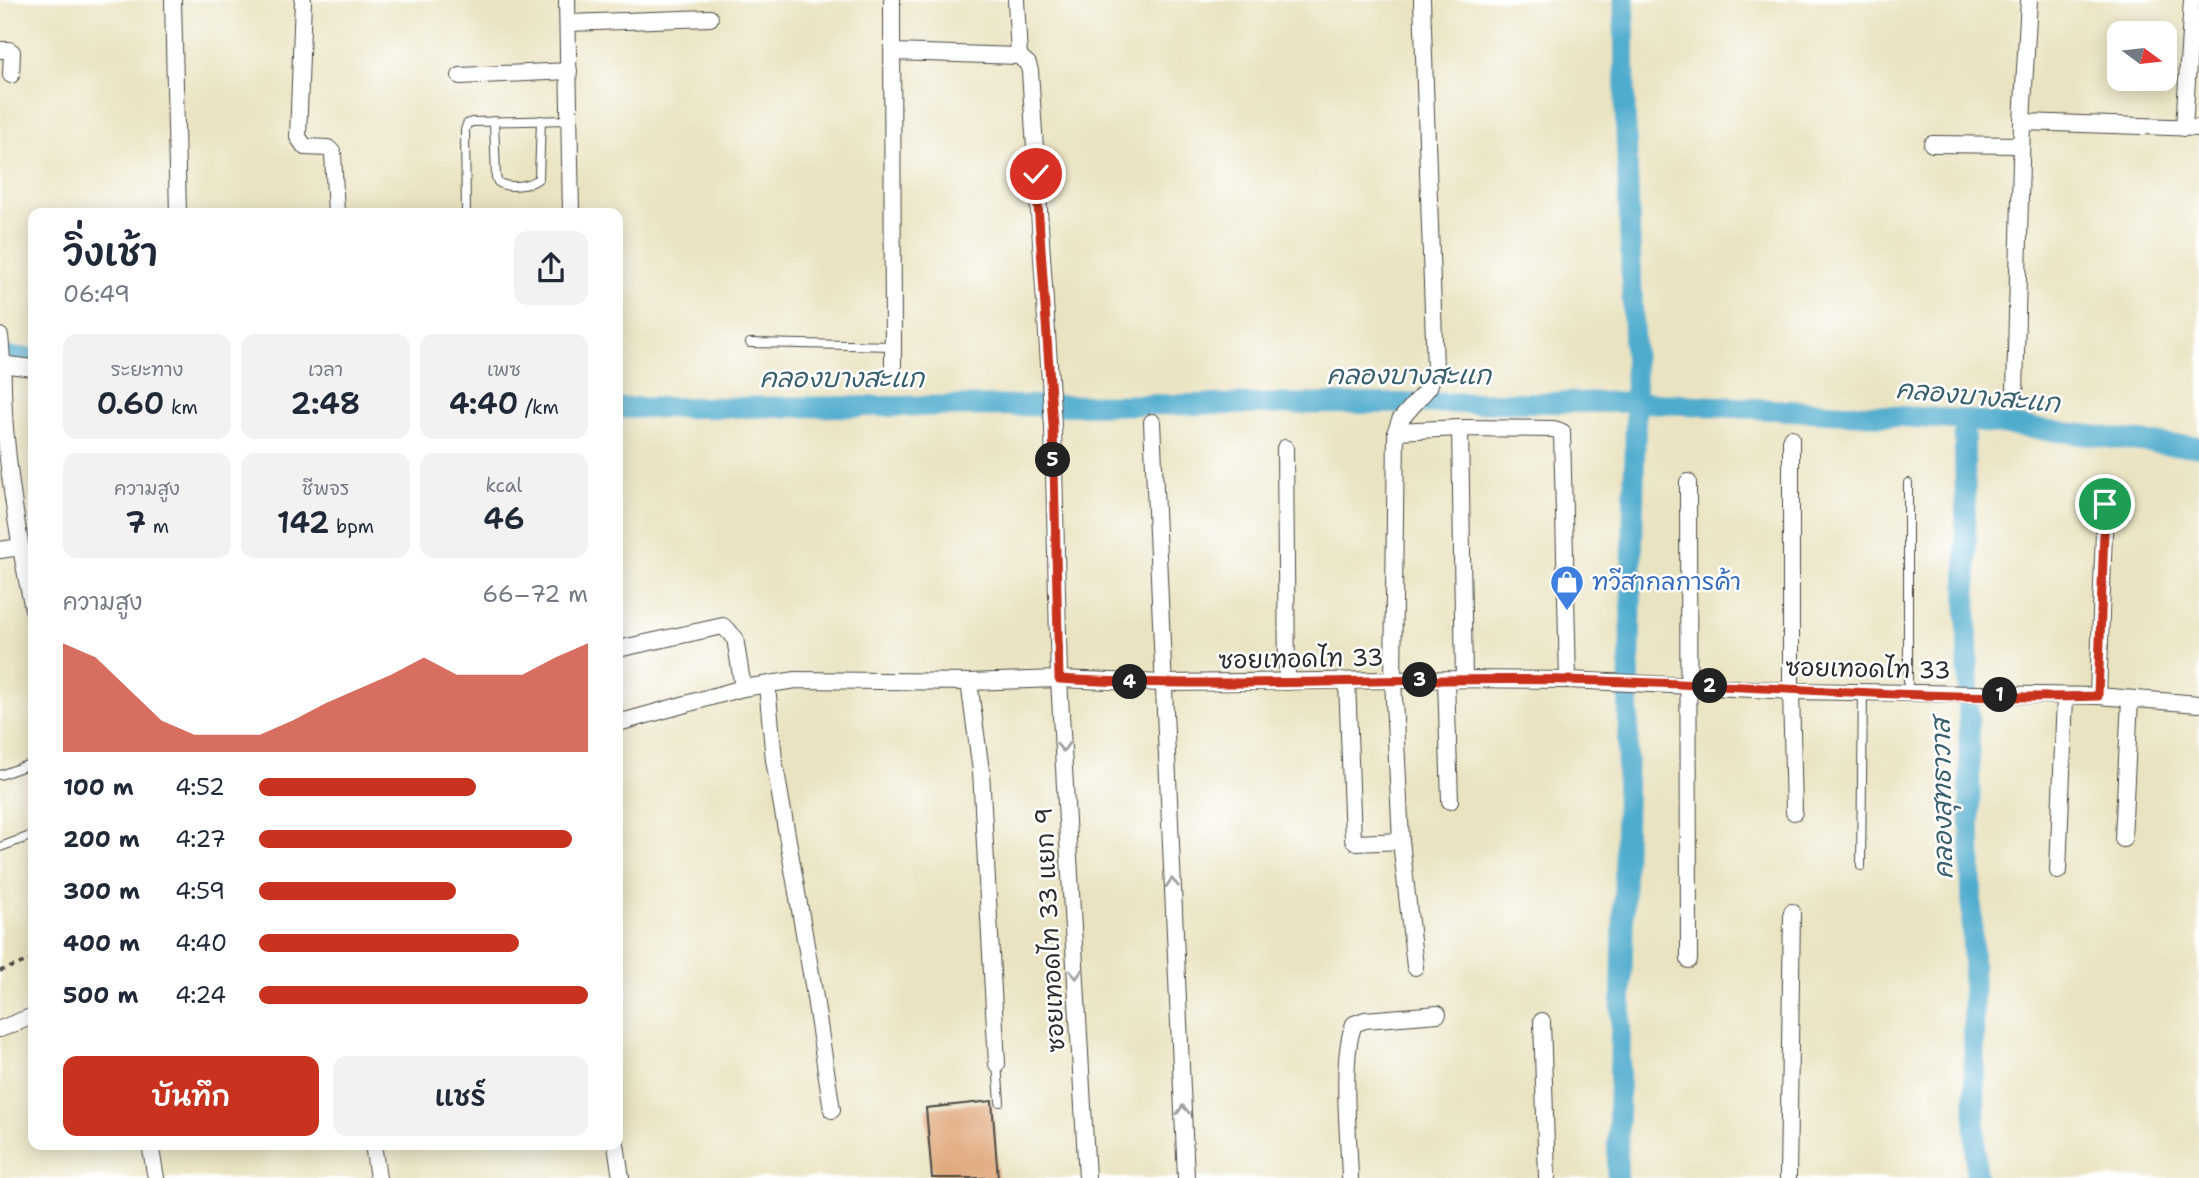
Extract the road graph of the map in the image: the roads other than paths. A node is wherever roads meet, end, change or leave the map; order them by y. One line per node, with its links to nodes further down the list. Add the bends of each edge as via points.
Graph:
1 (173, 0): 24 (street)
2 (303, 0): 25 (street, via 298,137 305,147 328,148 333,153)
3 (567, 0): 10 (street)
4 (892, 0): 12 (street)
5 (1016, 0): 13 (street)
6 (1422, 0): 36 (street, via 1434,368 1429,387)
7 (2029, 0): 20 (street)
8 (2192, 0): 21 (street)
9 (710, 18): 10 (street)
10 (568, 23): 14 (street)
11 (0, 50): 15 (street, via 12,52)
12 (894, 52): 13 (street); 30 (street)
13 (1018, 56): 47 (street, ซอยเทอดไท 33 แยก 9, via 1030,71 1053,426)
14 (569, 71): 16 (street); 18 (street)
15 (11, 75)
16 (460, 76)
17 (541, 120): 18 (lane); 19 (lane); 19 (lane, via 540,178 504,186 496,177)
18 (570, 120): 27 (street)
19 (494, 121): 26 (lane, via 472,122 465,130)
20 (2022, 122): 21 (street); 23 (street)
21 (2191, 128)
22 (1931, 144): 23 (street)
23 (2021, 145): 34 (street)
24 (178, 208)
25 (336, 208)
26 (467, 208)
27 (571, 208)
28 (0, 336): 31 (street)
29 (750, 343): 30 (lane)
30 (894, 346): 33 (street)
31 (2, 362): 32 (street); 43 (street, via 6,440)
32 (28, 367)
33 (893, 367)
34 (2015, 391)
35 (1152, 422): 55 (street)
36 (1398, 426): 37 (street); 49 (street)
37 (1460, 428): 48 (street); 51 (street, via 1562,432)
38 (1791, 438): 59 (street)
39 (1285, 448): 54 (street)
40 (1688, 482): 56 (street)
41 (1908, 483): 61 (lane)
42 (2105, 504): 62 (street)
43 (20, 547): 44 (street); 45 (street)
44 (0, 550)
45 (28, 585)
46 (623, 648): 58 (street, via 723,626 735,638)
47 (1059, 679): 53 (street, ซอยเทอดไท 33); 55 (street, ซอยเทอดไท 33); 93 (street, ซอยเทอดไท 33 แยก 9, one-way to 93)
48 (1464, 679): 50 (street, ซอยเทอดไท 33); 51 (street, ซอยเทอดไท 33)
49 (1393, 680): 50 (street, ซอยเทอดไท 33); 52 (street, ซอยเทอดไท 33); 73 (street)
50 (1446, 680): 69 (street)
51 (1568, 680): 56 (street, ซอยเทอดไท 33)
52 (1347, 681): 54 (street, ซอยเทอดไท 33); 73 (street, via 1353,839 1364,844)
53 (969, 682): 57 (street, ซอยเทอดไท 33, via 796,680); 84 (street, via 981,771)
54 (1287, 682): 55 (street, ซอยเทอดไท 33)
55 (1164, 683): 94 (street, one-way to 55)
56 (1687, 684): 59 (street, ซอยเทอดไท 33); 78 (street)
57 (767, 685): 58 (street, ซอยเทอดไท 33); 86 (street, via 774,760)
58 (743, 688): 66 (street, ซอยเทอดไท 33)
59 (1791, 691): 60 (street, ซอยเทอดไท 33); 70 (street)
60 (1863, 691): 61 (street, ซอยเทอดไท 33); 75 (lane)
61 (1908, 693): 63 (street, ซอยเทอดไท 33)
62 (2098, 696): 63 (street, ซอยเทอดไท 33); 64 (street, ซอยเทอดไท 33)
63 (2064, 697): 76 (street)
64 (2130, 699): 65 (street, ซอยเทอดไท 33); 72 (street)
65 (2199, 704)
66 (623, 722)
67 (28, 765): 68 (lane)
68 (0, 775)
69 (1450, 801)
70 (1794, 812)
71 (28, 837): 74 (lane)
72 (2123, 839)
73 (1401, 841): 79 (street)
74 (0, 847)
75 (1861, 866)
76 (2058, 871)
77 (1792, 912): 97 (street)
78 (1689, 960)
79 (1415, 967)
80 (1438, 1014): 95 (street, via 1354,1024 1347,1069)
81 (28, 1018): 83 (street)
82 (1542, 1021): 96 (street)
83 (0, 1029)
84 (997, 1064): 85 (lane)
85 (1000, 1102)
86 (832, 1110)
87 (151, 1150): 90 (street)
88 (374, 1150): 91 (street)
89 (617, 1150): 92 (street)
90 (156, 1178)
91 (378, 1178)
92 (621, 1178)
93 (1087, 1178)
94 (1186, 1178)
95 (1350, 1178)
96 (1547, 1178)
97 (1788, 1178)

